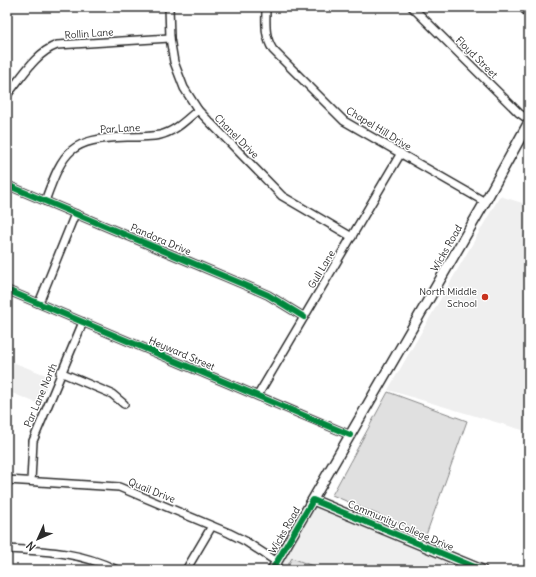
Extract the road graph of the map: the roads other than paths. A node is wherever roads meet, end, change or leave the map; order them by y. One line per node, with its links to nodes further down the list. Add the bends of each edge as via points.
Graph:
1 (169, 7): 6 (street, Chanel Drive)
2 (266, 7): 10 (street, Chapel Hill Drive, via 267,41 273,50 344,121)
3 (412, 7): 9 (street, Floyd Street)
4 (522, 7): 5 (street)
5 (529, 14)
6 (170, 38): 7 (street, Rollin Lane, via 57,45 48,48); 8 (street, Chanel Drive, via 178,74)
7 (7, 95)
8 (198, 110): 12 (street, Par Lane, via 174,129 161,135 103,138 75,147 65,155 58,166); 15 (street, Chanel Drive, via 282,196)
9 (528, 124): 13 (main road, Wicks Road)
10 (401, 153): 13 (street, Chapel Hill Drive); 15 (street, Gull Lane)
11 (7, 185): 12 (street, Pandora Drive)
12 (45, 201): 14 (street, Pandora Drive)
13 (485, 202): 23 (main road, Wicks Road)
14 (75, 214): 17 (street); 18 (street, Pandora Drive, via 268,295)
15 (352, 237): 18 (street, Gull Lane)
16 (7, 290): 17 (street, Heyward Street)
17 (39, 303): 19 (street, Heyward Street)
18 (304, 317): 21 (street, Gull Lane)
19 (83, 322): 20 (street, Par Lane North); 21 (street, Heyward Street)
20 (60, 372): 22 (street, via 112,394); 25 (street, Par Lane North, via 33,441)
21 (258, 395): 23 (street, Heyward Street)
22 (124, 404)
23 (350, 435): 26 (main road, Wicks Road)
24 (7, 480): 25 (street, Quail Drive)
25 (31, 480): 27 (street, Quail Drive, via 119,487)
26 (313, 500): 29 (main road, Wicks Road); 32 (main road, Community College Drive)
27 (212, 526): 29 (street, Quail Drive, via 246,541); 31 (street)
28 (7, 549): 30 (street, via 64,552 82,556)
29 (275, 566)
30 (117, 570)
31 (186, 570)
32 (482, 570)

